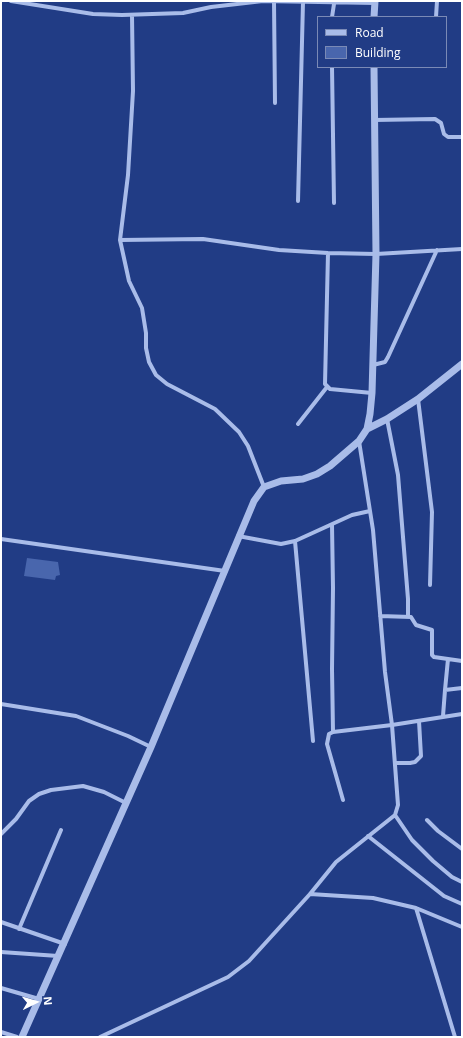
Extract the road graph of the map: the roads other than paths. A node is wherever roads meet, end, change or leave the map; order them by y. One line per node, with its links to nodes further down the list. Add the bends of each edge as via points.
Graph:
1 (11, 1): 9 (street, via 93,14)
2 (263, 1): 3 (street); 9 (street, via 183,13)
3 (274, 1): 4 (street); 15 (street)
4 (291, 1): 6 (street)
5 (437, 1): 12 (street)
6 (303, 2): 8 (street); 18 (street)
7 (375, 2): 8 (street); 11 (street)
8 (334, 4): 10 (street)
9 (132, 15): 20 (street, via 132,112)
10 (332, 16)
11 (374, 16)
12 (436, 16)
13 (332, 68): 19 (street)
14 (374, 68): 16 (street)
15 (275, 102)
16 (374, 120): 17 (street, via 435,119 441,123 444,134 448,137); 24 (street)
17 (462, 137)
18 (298, 201)
19 (334, 203)
20 (120, 240): 23 (street, via 203,239 279,250); 34 (street, via 129,281 142,308 146,348 149,362 156,375 167,384 215,409 239,432 248,446)
21 (462, 249): 22 (street)
22 (438, 250): 24 (street); 26 (street, via 388,357 385,362)
23 (328, 253): 24 (street); 27 (street, via 324,380)
24 (376, 254): 26 (street)
25 (462, 364): 29 (street)
26 (373, 365): 28 (street)
27 (327, 387): 28 (street); 31 (street)
28 (372, 393): 32 (street)
29 (418, 399): 30 (street); 41 (street, via 432,512)
30 (387, 419): 32 (street); 43 (street, via 398,474)
31 (298, 424)
32 (367, 429): 33 (street)
33 (359, 441): 34 (street, via 318,474); 35 (street)
34 (264, 487): 37 (street, via 254,501)
35 (370, 511): 36 (street, via 352,515); 42 (street)
36 (332, 525): 39 (street); 53 (street)
37 (238, 536): 39 (street, via 281,544); 40 (street)
38 (1, 539): 40 (street)
39 (295, 541): 54 (street)
40 (225, 571): 55 (street)
41 (430, 585)
42 (380, 616): 43 (street); 52 (street)
43 (408, 616): 44 (street, via 416,625 432,630 432,655)
44 (448, 660): 45 (street); 47 (street)
45 (462, 661)
46 (462, 688): 47 (street)
47 (445, 690): 50 (street)
48 (1, 704): 55 (street, via 76,716)
49 (462, 714): 50 (street)
50 (443, 716): 51 (street)
51 (419, 721): 52 (street); 56 (street, via 421,756 415,762)
52 (392, 725): 53 (street); 56 (street)
53 (333, 732): 57 (street, via 327,738 327,744)
54 (312, 741)
55 (151, 747): 58 (street)
56 (396, 763): 59 (street, via 398,805)
57 (343, 800)
58 (126, 803): 62 (street, via 83,786 51,790 29,801); 72 (street)
59 (394, 815): 63 (street); 65 (street, via 412,840 433,861)
60 (428, 820): 64 (street, via 438,832)
61 (61, 830): 71 (street)
62 (1, 834)
63 (368, 836): 66 (street, via 336,862); 67 (street, via 444,896)
64 (462, 849)
65 (462, 882)
66 (310, 894): 68 (street, via 373,898); 80 (street, via 249,961 228,977)
67 (462, 904)
68 (416, 908): 70 (street); 81 (street)
69 (1, 922): 71 (street)
70 (462, 927)
71 (19, 929): 72 (street)
72 (65, 944): 74 (street)
73 (1, 952): 74 (street)
74 (59, 956): 76 (street)
75 (1, 988): 76 (street)
76 (39, 999): 79 (street)
77 (1, 1032): 78 (street)
78 (17, 1037)
79 (22, 1037)
80 (100, 1037)
81 (455, 1037)

